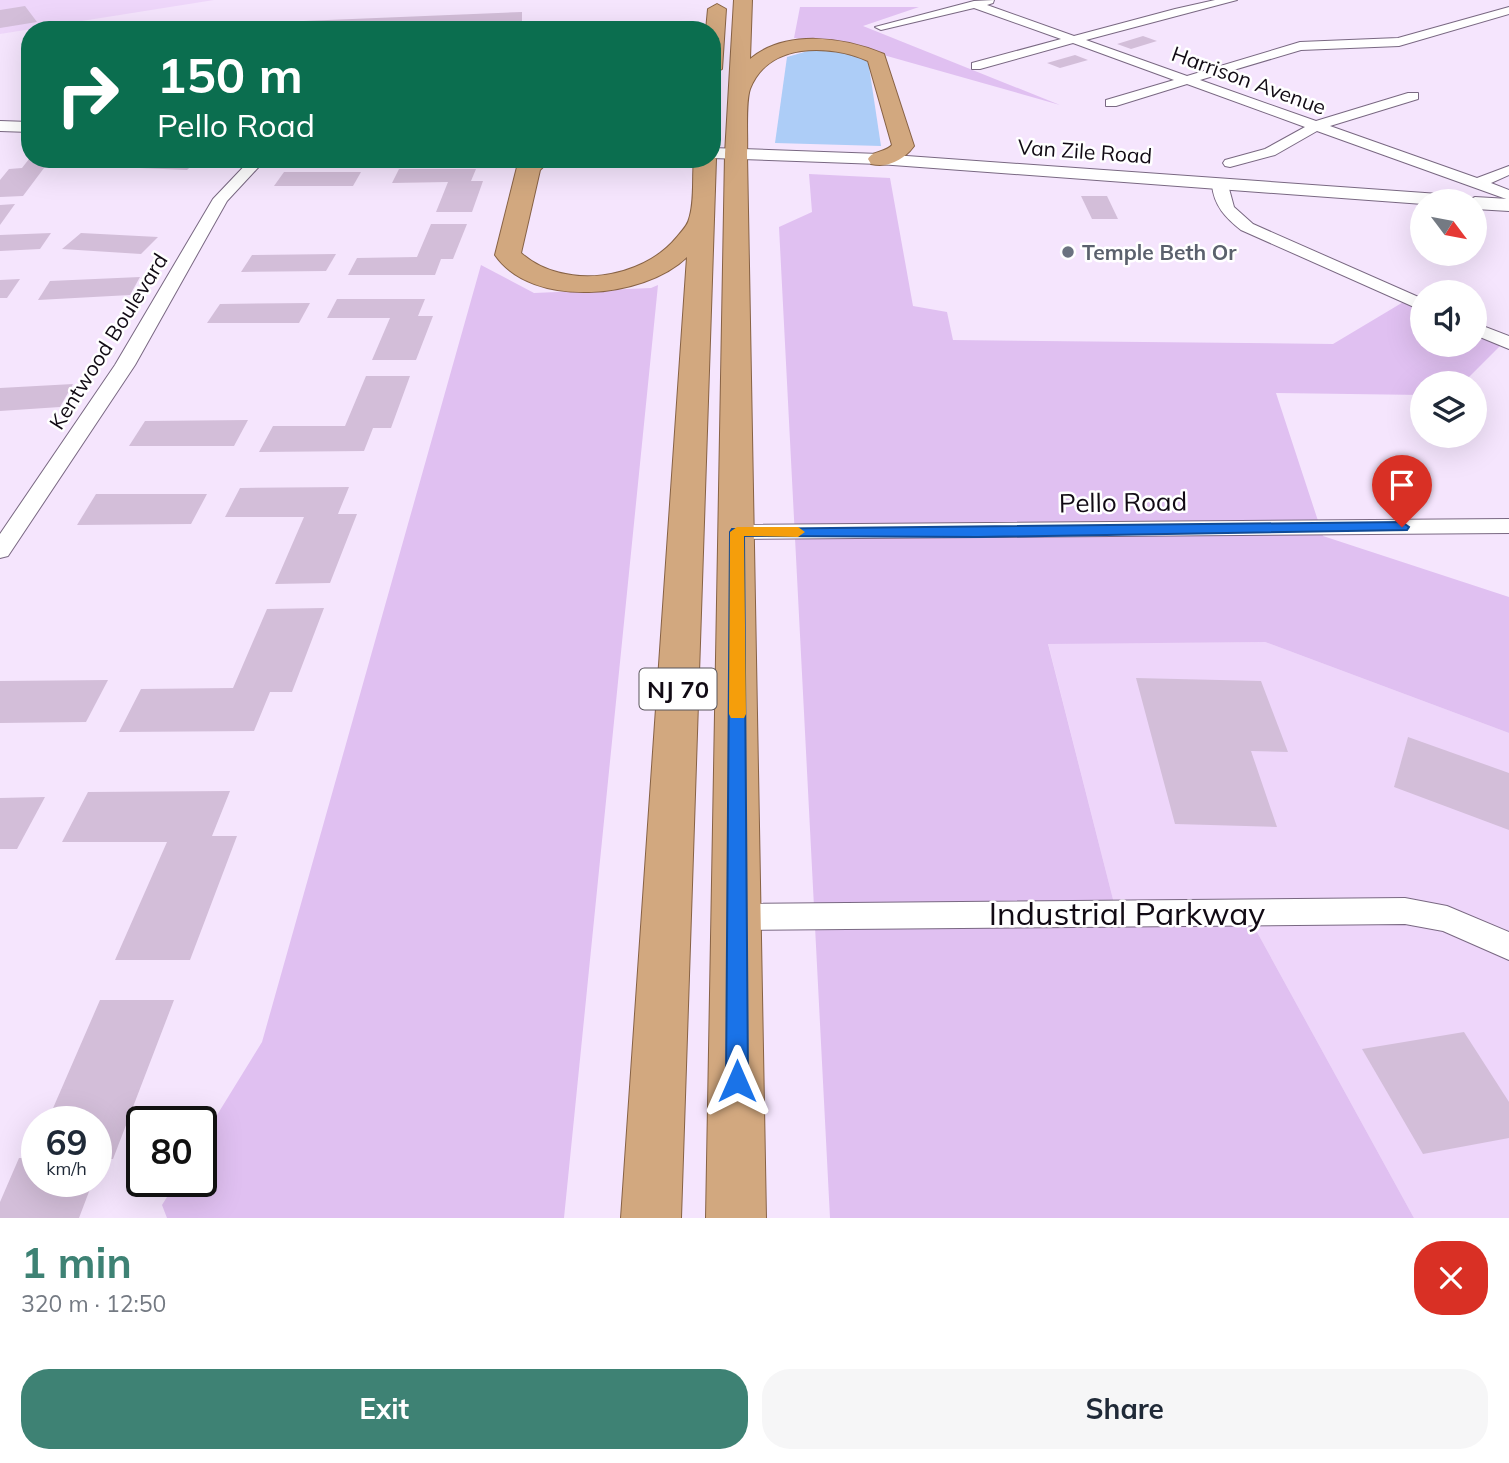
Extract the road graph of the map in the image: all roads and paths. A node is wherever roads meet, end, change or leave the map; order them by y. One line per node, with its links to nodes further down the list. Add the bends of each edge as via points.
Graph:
1 (718, 0): 7 (highway)
2 (743, 0): 12 (highway, NJ 70)
3 (992, 0): 5 (street)
4 (1231, 0): 9 (street)
5 (974, 4): 8 (street); 9 (street, Harrison Avenue)
6 (1509, 10): 11 (street, via 1399,42 1300,46)
7 (716, 21)
8 (881, 27)
9 (1073, 40): 10 (street); 11 (street, Harrison Avenue)
10 (976, 66)
11 (1186, 80): 14 (street); 16 (street, Harrison Avenue)
12 (739, 91): 18 (highway, NJ 70); 20 (highway, via 764,57 786,49 815,46 863,51 877,58 902,146 896,154)
13 (1413, 96): 16 (street)
14 (1111, 103)
15 (0, 126): 17 (street)
16 (1316, 126): 21 (street, via 1270,152); 28 (street, Harrison Avenue)
17 (21, 127)
18 (721, 146)
19 (721, 155): 20 (street, Van Zile Road)
20 (879, 159): 27 (street, Van Zile Road)
21 (1230, 163)
22 (250, 168): 41 (street, Kentwood Boulevard, via 221,199 125,365)
23 (529, 168): 35 (highway, via 508,255 517,266 553,281 601,283 658,267 680,250)
24 (715, 168): 35 (highway, NJ 70)
25 (719, 168): 40 (highway, NJ 70)
26 (1509, 170): 29 (street)
27 (1220, 185): 33 (street, Van Zile Road); 36 (street, via 1220,199 1247,227)
28 (1466, 189)
29 (1482, 189)
30 (1488, 194): 31 (street, Harrison Avenue)
31 (1509, 195)
32 (1488, 197): 34 (street)
33 (1410, 198)
34 (1509, 205)
35 (702, 219): 44 (highway, NJ 70)
36 (1410, 300)
37 (1487, 333): 38 (street)
38 (1509, 343)
39 (1509, 526): 40 (street, Pello Road)
40 (737, 532): 42 (highway, NJ 70)
41 (0, 551)
42 (738, 917): 43 (street, Industrial Parkway, via 1405,911 1447,919); 45 (highway, NJ 70)
43 (1509, 946)
44 (651, 1218)
45 (736, 1218)

